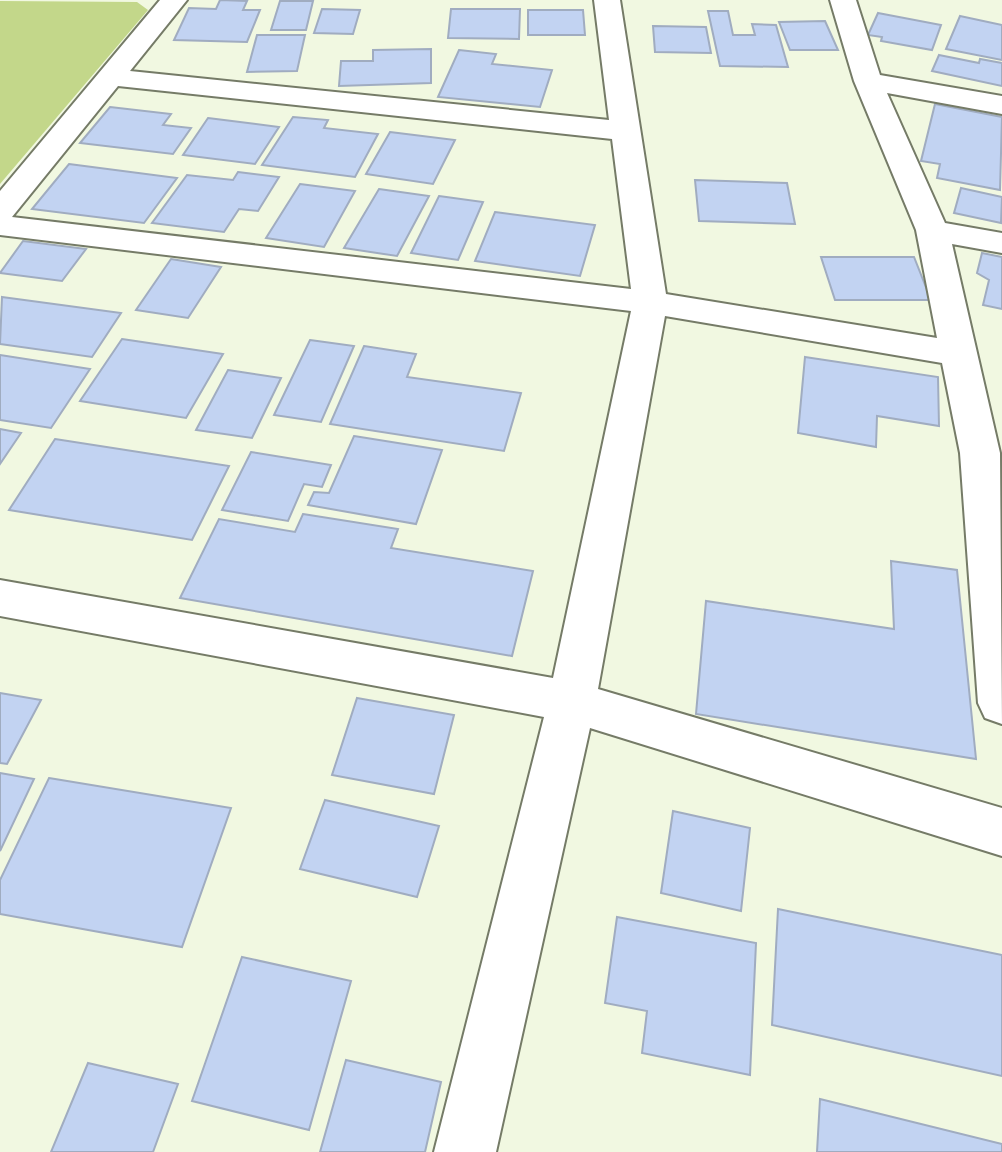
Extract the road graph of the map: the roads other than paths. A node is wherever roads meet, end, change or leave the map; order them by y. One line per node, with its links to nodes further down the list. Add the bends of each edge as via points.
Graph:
1 (174, 0): 4 (street)
2 (607, 0): 7 (street)
3 (843, 0): 5 (street)
4 (111, 77): 7 (street); 8 (street)
5 (868, 81): 6 (street); 10 (street)
6 (1002, 105)
7 (625, 131): 12 (street)
8 (0, 211)
9 (0, 225): 12 (street)
10 (932, 230): 11 (street); 13 (street)
11 (1002, 243)
12 (650, 302): 13 (street); 16 (street)
13 (957, 353): 14 (street)
14 (991, 456): 17 (street)
15 (0, 598): 16 (street)
16 (572, 702): 18 (street); 19 (street)
17 (1002, 703)
18 (1002, 832)
19 (465, 1152)

